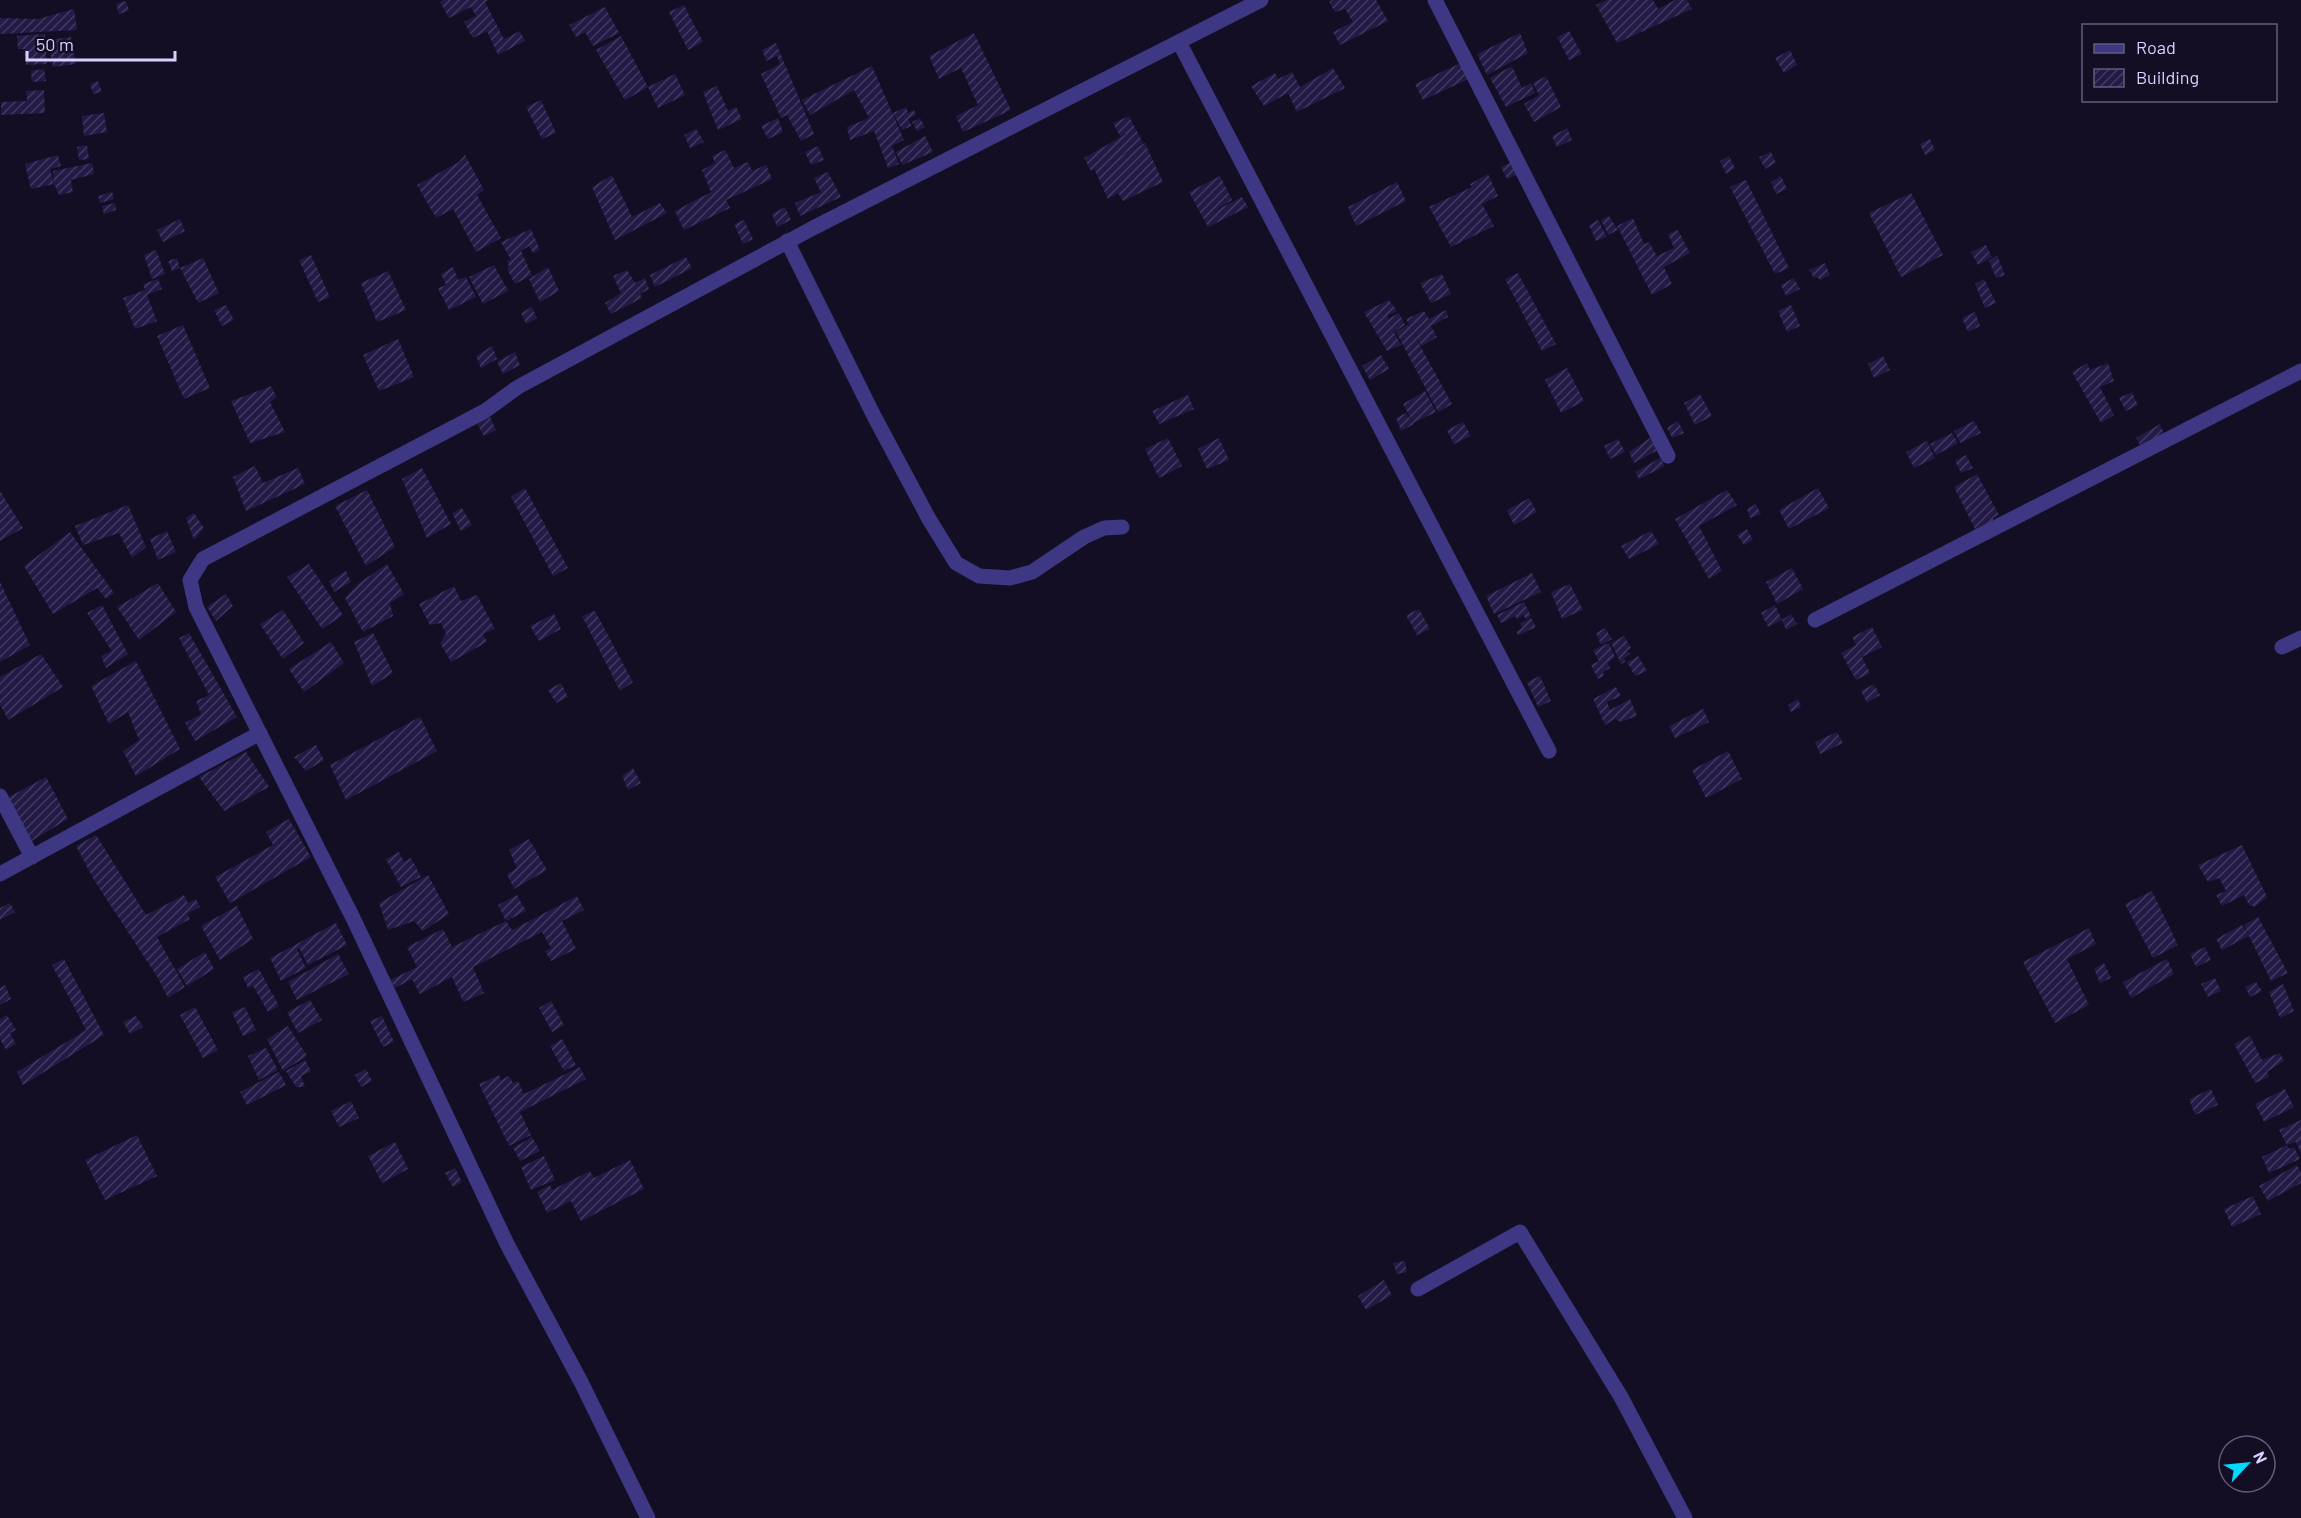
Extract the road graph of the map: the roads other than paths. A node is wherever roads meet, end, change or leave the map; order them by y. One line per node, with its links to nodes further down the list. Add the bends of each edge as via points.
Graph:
1 (1261, 0): 3 (street)
2 (1435, 0): 6 (street)
3 (1179, 42): 4 (street); 12 (street)
4 (787, 242): 7 (street, via 874,416 956,563 979,576 1010,578 1032,572 1084,537 1104,528); 11 (street, via 518,387 485,411 203,559 189,580 196,607)
5 (2301, 371): 8 (street)
6 (1668, 456)
7 (1122, 527)
8 (1815, 620)
9 (2301, 638): 10 (street)
10 (2282, 647)
11 (260, 734): 14 (street); 17 (street, via 354,920 507,1244)
12 (1549, 751)
13 (0, 796): 14 (street)
14 (32, 857): 15 (street)
15 (0, 874)
16 (1418, 1288): 18 (street, via 1520,1232 1621,1397)
17 (648, 1518)
18 (1685, 1518)

